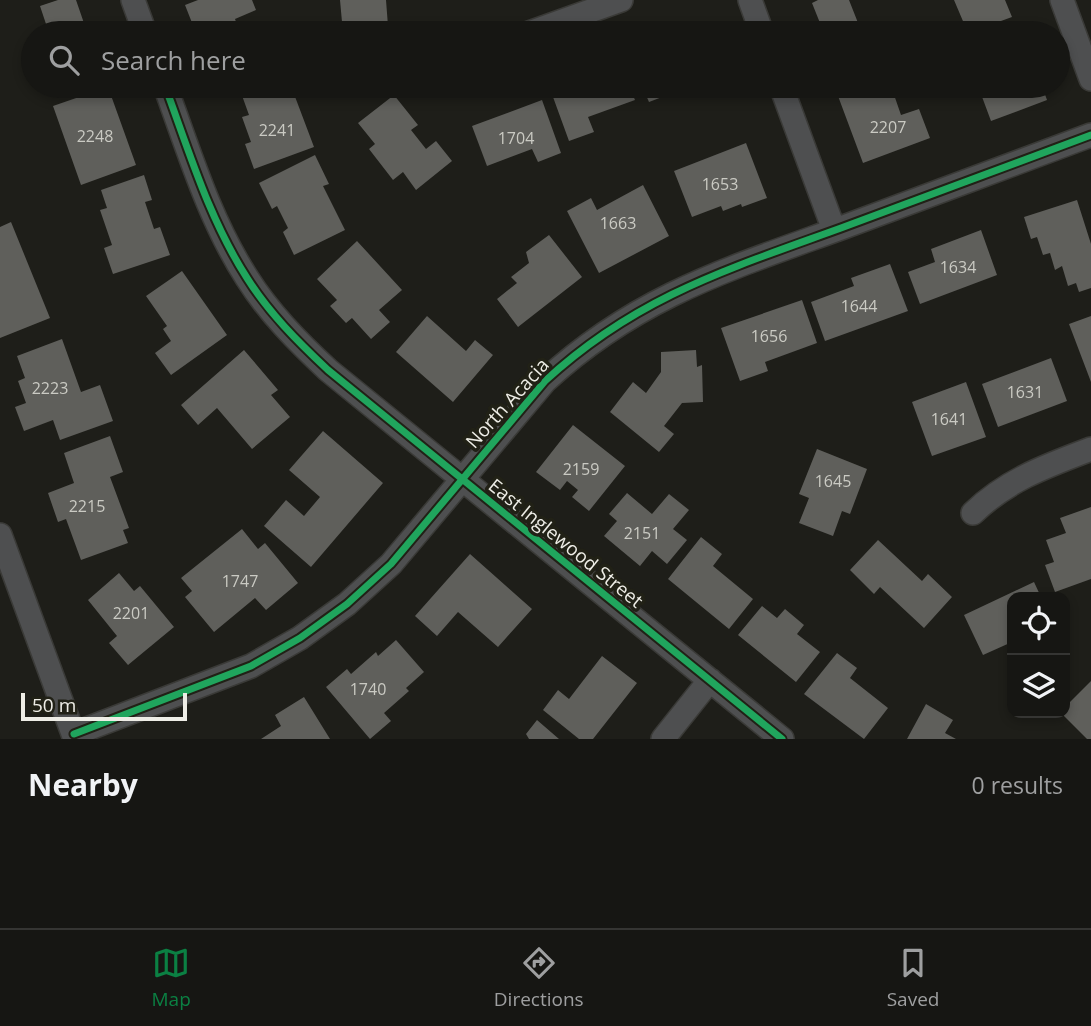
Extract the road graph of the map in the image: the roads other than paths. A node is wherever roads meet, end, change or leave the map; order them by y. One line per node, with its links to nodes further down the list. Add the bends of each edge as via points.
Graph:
1 (133, 0): 5 (street)
2 (621, 0): 6 (street)
3 (750, 0): 7 (street)
4 (1062, 0): 8 (street)
5 (141, 21)
6 (562, 21)
7 (758, 21)
8 (1070, 21)
9 (1070, 22): 10 (street)
10 (1091, 79)
11 (169, 98): 16 (street, East Inglewood Street, via 216,222 267,306 328,370)
12 (785, 98): 14 (street)
13 (1091, 135): 14 (street, North Acacia)
14 (834, 230): 16 (street, North Acacia, via 692,283 628,316 545,381)
15 (1091, 449): 17 (street, via 1009,483)
16 (461, 478): 19 (street, East Inglewood Street); 20 (street, North Acacia, via 391,564 300,638 226,677)
17 (973, 513)
18 (0, 535): 20 (street)
19 (710, 680): 21 (street); 22 (street, East Inglewood Street)
20 (75, 737)
21 (663, 739)
22 (782, 739)

